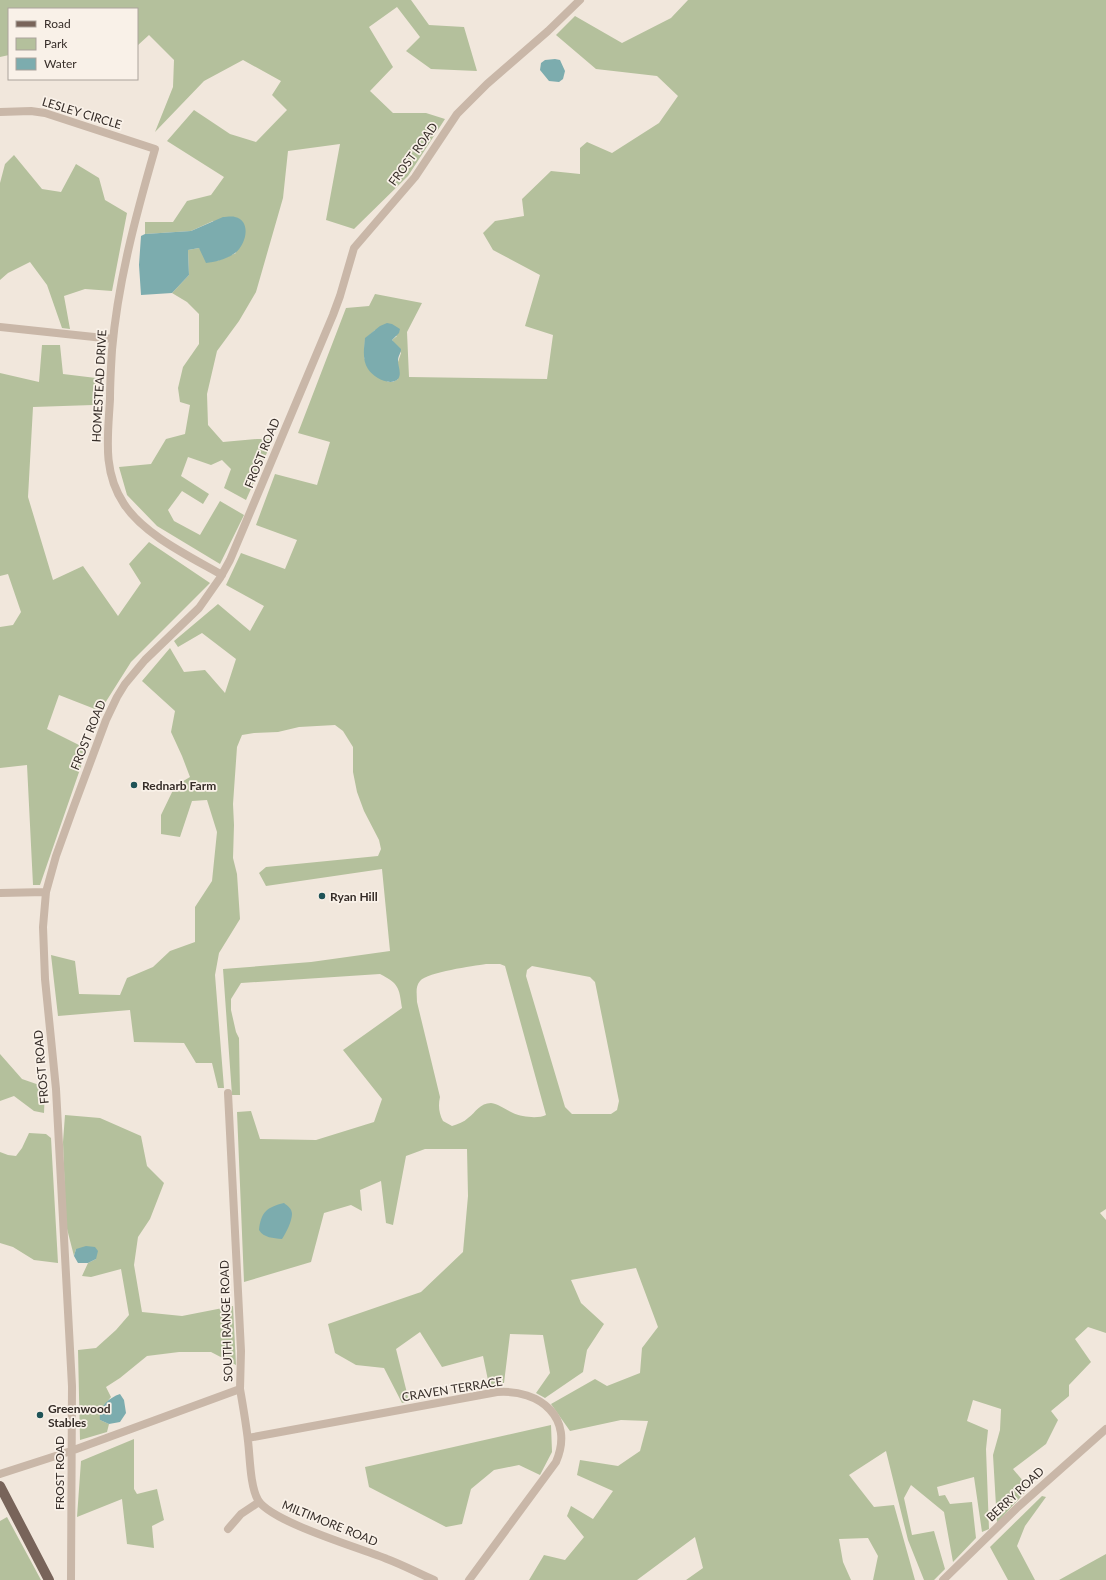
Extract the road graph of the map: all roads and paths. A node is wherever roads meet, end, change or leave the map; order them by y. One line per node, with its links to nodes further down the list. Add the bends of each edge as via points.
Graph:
1 (580, 0): 6 (street, FROST ROAD, via 467,103 448,126 415,177 354,248 333,315)
2 (0, 112): 3 (street, LESLEY CIRCLE, via 46,113)
3 (155, 149): 5 (street, HOMESTEAD DRIVE, via 129,242)
4 (0, 327): 5 (street)
5 (113, 339): 6 (street, HOMESTEAD DRIVE, via 108,459 116,488 128,509 147,528)
6 (222, 575): 7 (street, FROST ROAD, via 199,608 145,660 117,697 74,806)
7 (46, 892): 8 (street); 13 (street, FROST ROAD, via 43,927 45,979 57,1105 72,1386)
8 (0, 893)
9 (228, 1093): 10 (street, SOUTH RANGE ROAD, via 241,1351)
10 (240, 1390): 12 (street); 13 (street, SOUTH RANGE ROAD)
11 (1106, 1429): 22 (street, BERRY ROAD, via 1018,1507)
12 (248, 1438): 16 (street, via 255,1496); 21 (street, CRAVEN TERRACE, via 497,1392 515,1391 540,1401 552,1413 561,1428 560,1454)
13 (72, 1451): 14 (street, SOUTH RANGE ROAD); 19 (street, FROST ROAD)
14 (0, 1474)
15 (0, 1486): 18 (main road)
16 (259, 1502): 17 (street, via 241,1514); 20 (street, MILTIMORE ROAD, via 290,1522)
17 (228, 1529)
18 (49, 1580)
19 (71, 1580)
20 (434, 1580)
21 (469, 1580)
22 (943, 1580)

